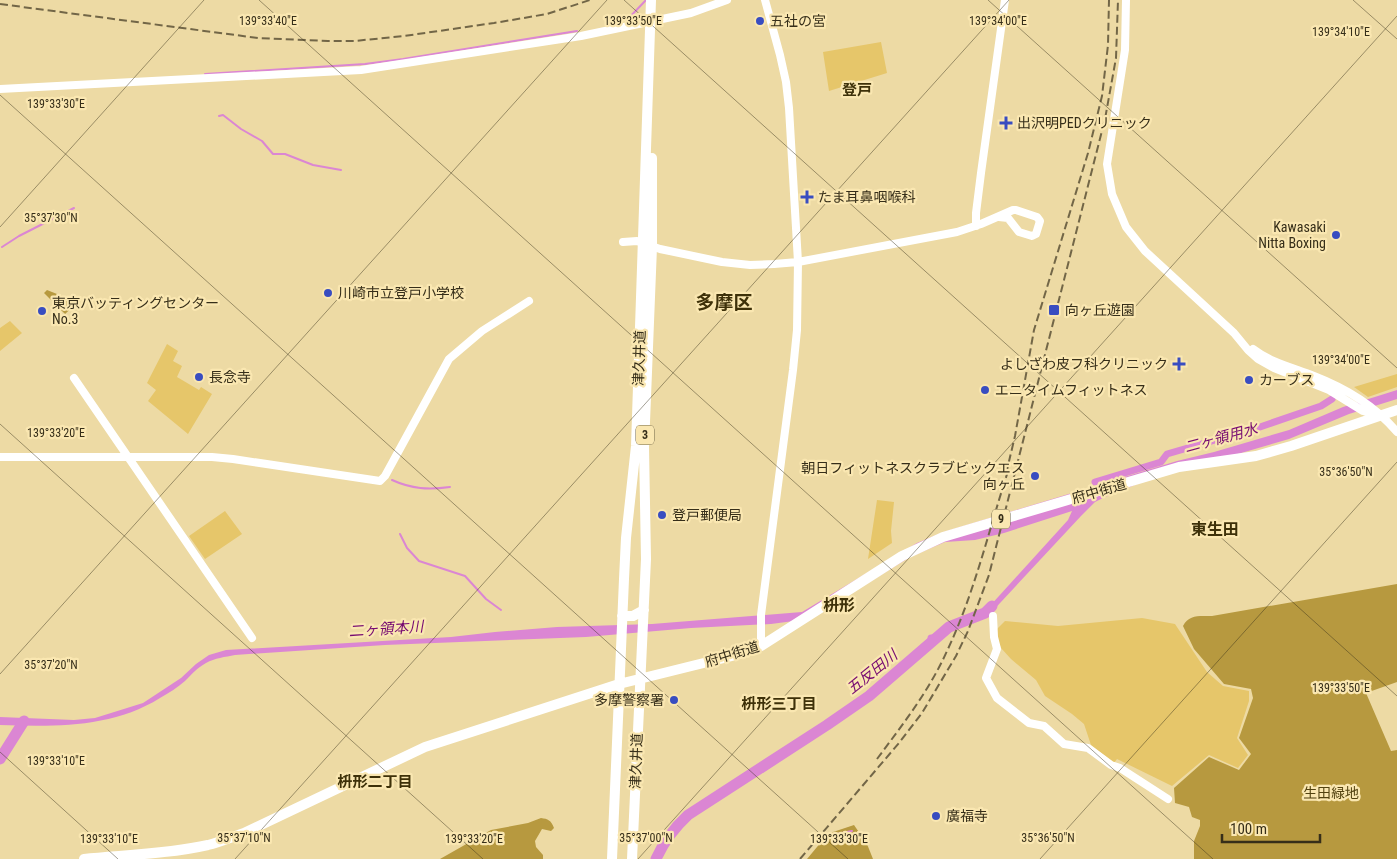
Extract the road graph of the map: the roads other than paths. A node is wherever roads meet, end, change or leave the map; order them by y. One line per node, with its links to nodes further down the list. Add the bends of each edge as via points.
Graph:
1 (651, 0): 10 (main road, 津久井道 / 3, via 648,92 652,155)
2 (727, 0): 6 (street, via 691,13 581,36 361,70)
3 (765, 0): 11 (street, via 786,82)
4 (1005, 0): 8 (street, via 980,173)
5 (1126, 0): 14 (street, via 1125,50 1107,156 1112,194 1123,221 1141,246 1243,342 1269,359 1315,376)
6 (0, 89)
7 (999, 217): 7 (street, via 1016,210 1040,221 1036,234 1032,236 1019,232 1008,218); 8 (street)
8 (976, 226): 11 (street)
9 (623, 242): 10 (street)
10 (648, 245): 11 (street, via 703,259 750,265); 20 (main road, 津久井道 / 3); 22 (main road, 津久井道 / 3)
11 (798, 262): 24 (street, via 797,330 761,615)
12 (530, 301): 19 (street, via 482,332 449,360 380,481 233,459 190,456)
13 (74, 378): 19 (street)
14 (1349, 397): 16 (street); 16 (street, via 1363,411)
15 (1397, 410): 16 (main road, 府中街道 / 9)
16 (1376, 412): 17 (street); 24 (main road, 府中街道 / 9, via 1291,446 1256,456 1179,467 942,537 902,556)
17 (1397, 432)
18 (0, 457): 19 (street)
19 (128, 458): 23 (street)
20 (644, 610): 22 (main road); 25 (main road, 津久井道 / 3)
21 (993, 616): 27 (street, via 998,649 986,678 997,698 1029,724 1044,726 1064,744 1092,750 1111,766 1120,768)
22 (622, 625): 26 (main road, 津久井道 / 3)
23 (252, 638)
24 (761, 646): 25 (main road, 府中街道 / 9)
25 (640, 678): 26 (main road, 府中街道 / 9); 30 (main road, 津久井道 / 3)
26 (620, 684): 28 (main road, 府中街道 / 9, via 425,747 221,841 175,850); 29 (main road, 津久井道 / 3)
27 (1168, 799)
28 (84, 859)
29 (612, 859)
30 (632, 859)

